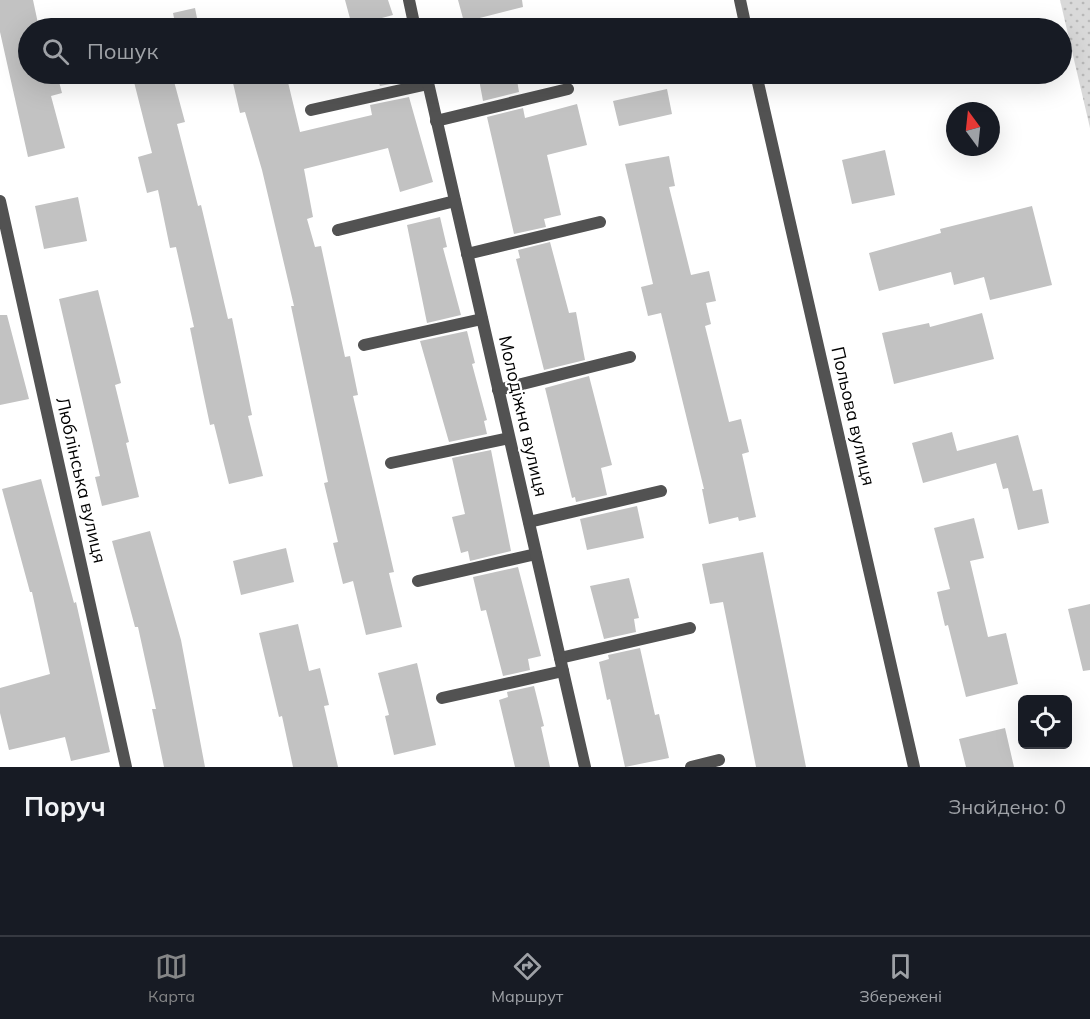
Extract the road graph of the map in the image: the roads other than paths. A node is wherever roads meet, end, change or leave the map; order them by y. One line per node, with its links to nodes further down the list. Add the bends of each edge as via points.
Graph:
1 (409, 0): 3 (street)
2 (740, 0): 4 (street)
3 (413, 18)
4 (744, 18)
5 (408, 84): 9 (street)
6 (428, 84): 10 (street, Молодіжна вулиця)
7 (758, 84): 34 (street, Польова вулиця)
8 (568, 89): 10 (street)
9 (311, 110)
10 (436, 121): 12 (street, Молодіжна вулиця)
11 (0, 201): 31 (street, Люблінська вулиця)
12 (455, 201): 14 (street); 15 (street, Молодіжна вулиця)
13 (600, 222): 15 (street)
14 (338, 230)
15 (467, 254): 16 (street, Молодіжна вулиця)
16 (482, 319): 17 (street); 19 (street, Молодіжна вулиця)
17 (364, 345)
18 (630, 357): 19 (street)
19 (498, 390): 20 (street, Молодіжна вулиця)
20 (509, 438): 21 (street); 23 (street, Молодіжна вулиця)
21 (392, 463)
22 (661, 491): 23 (street)
23 (529, 522): 24 (street, Молодіжна вулиця)
24 (536, 554): 25 (street); 27 (street, Молодіжна вулиця)
25 (418, 581)
26 (690, 627): 27 (street)
27 (560, 658): 28 (street, Молодіжна вулиця)
28 (563, 672): 29 (street); 32 (street, Молодіжна вулиця)
29 (442, 698)
30 (719, 760): 33 (street)
31 (126, 767)
32 (585, 767)
33 (691, 767)
34 (914, 767)

